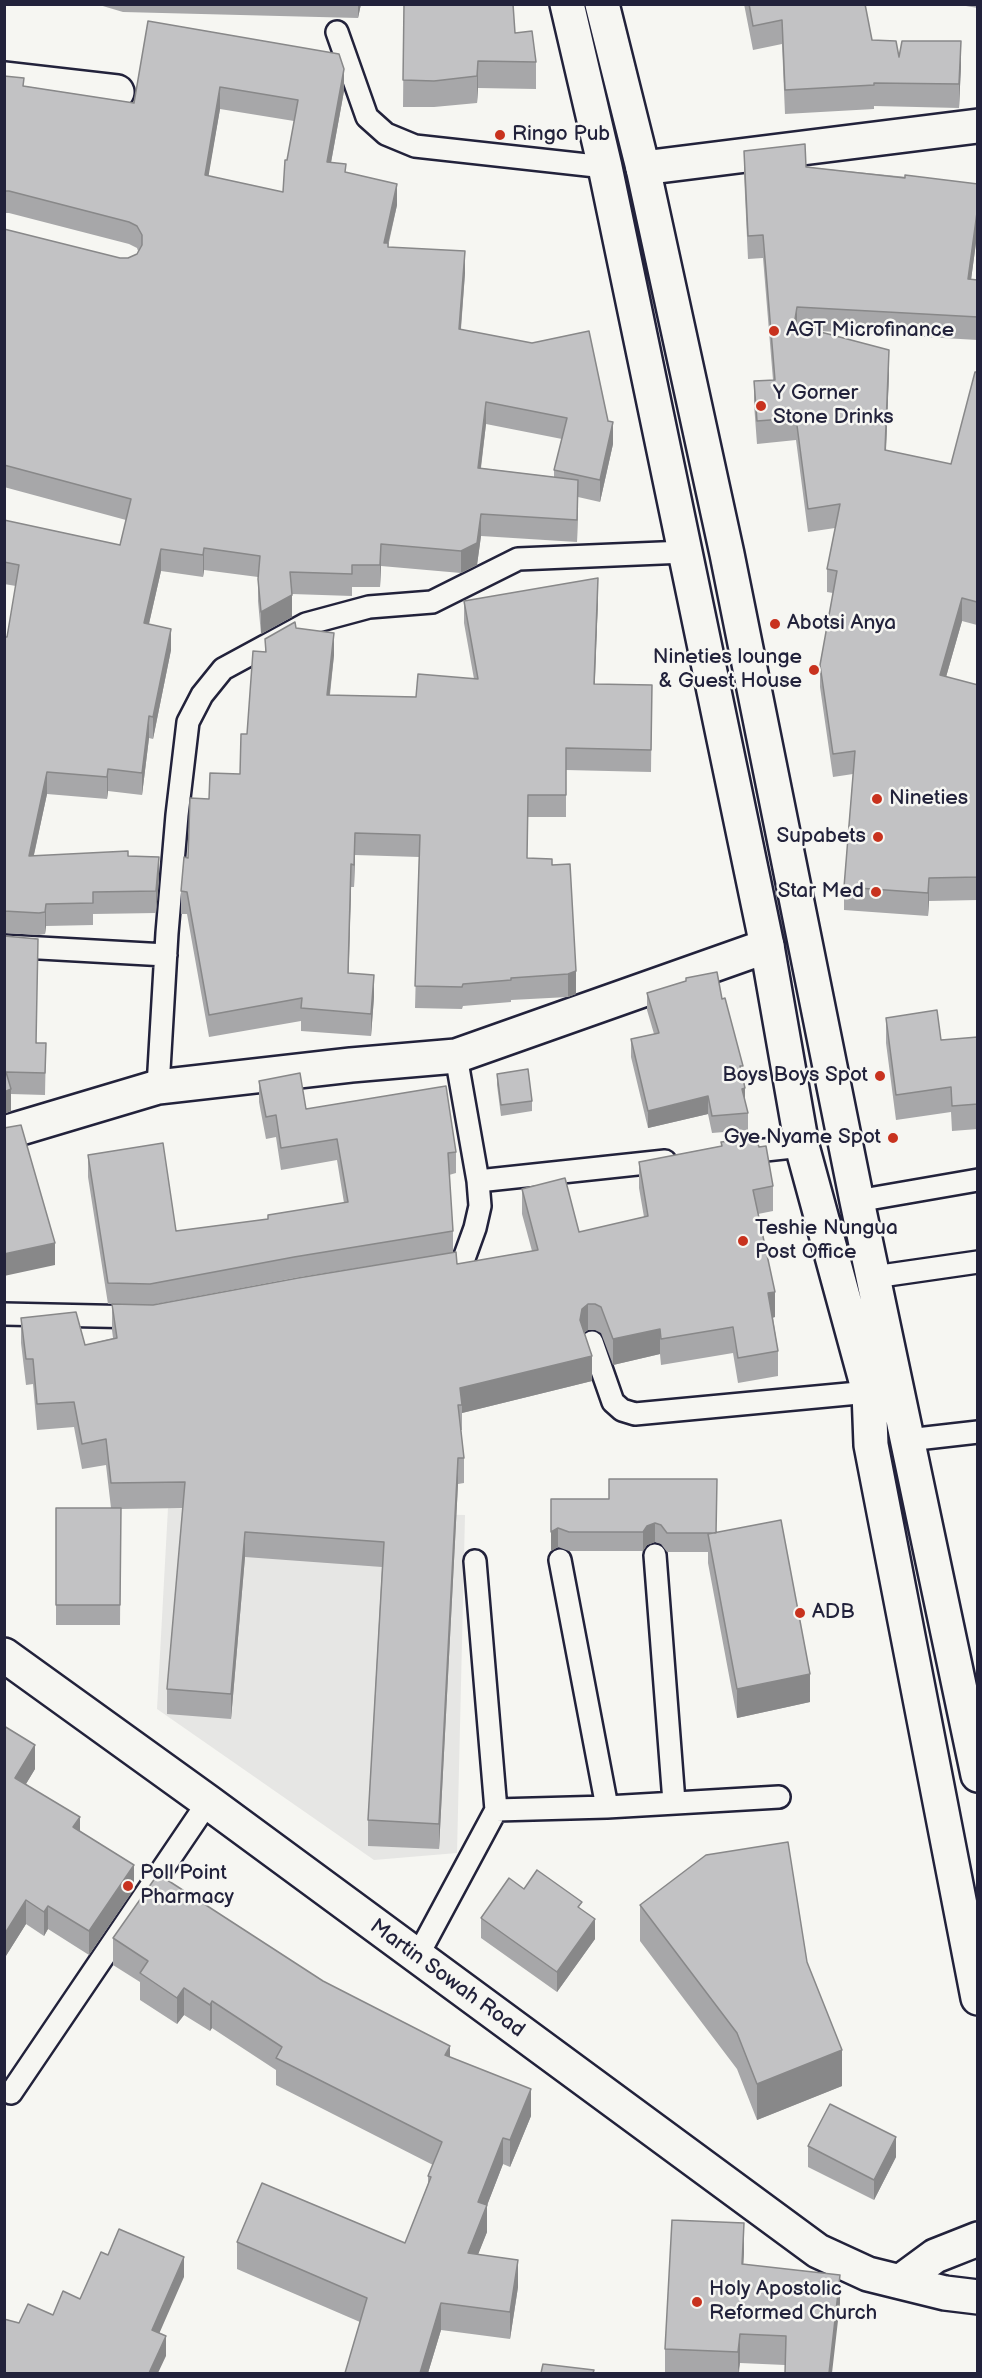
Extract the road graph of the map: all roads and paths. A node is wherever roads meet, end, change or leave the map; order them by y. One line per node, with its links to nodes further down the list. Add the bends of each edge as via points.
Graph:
1 (567, 4): 7 (main road)
2 (602, 4): 8 (main road)
3 (337, 33): 7 (lane, via 367,117 386,134 414,146)
4 (4, 79): 5 (main road)
5 (117, 92)
6 (978, 126): 8 (main road)
7 (605, 167): 9 (main road)
8 (643, 168): 21 (main road, via 732,577)
9 (685, 552): 11 (main road); 12 (lane, via 518,559 432,602 369,607 306,624 223,669 202,695 188,722)
10 (4, 946): 12 (lane)
11 (767, 946): 13 (main road); 16 (main road)
12 (166, 955): 14 (lane)
13 (456, 1056): 14 (main road); 20 (lane)
14 (158, 1087): 15 (main road)
15 (4, 1133)
16 (802, 1146): 17 (lane); 28 (main road)
17 (721, 1155)
18 (686, 1158): 20 (lane)
19 (978, 1180): 21 (lane)
20 (478, 1181): 23 (lane, via 480,1206 462,1264)
21 (857, 1201): 24 (main road)
22 (978, 1262): 24 (lane)
23 (417, 1271)
24 (874, 1277): 30 (main road)
25 (4, 1314): 26 (lane)
26 (163, 1316)
27 (592, 1342): 28 (lane, via 613,1402 634,1414)
28 (868, 1392): 42 (main road, via 873,1456)
29 (978, 1432): 30 (lane)
30 (908, 1440): 35 (main road)
31 (655, 1555): 38 (lane)
32 (560, 1560): 39 (lane)
33 (475, 1561): 40 (lane)
34 (8, 1665): 37 (main road, Martin Sowah Road)
35 (978, 1775)
36 (779, 1797): 38 (lane)
37 (208, 1802): 41 (main road, Martin Sowah Road); 43 (lane)
38 (674, 1802): 39 (lane)
39 (607, 1807): 40 (lane)
40 (496, 1810): 41 (lane)
41 (417, 1957): 45 (main road, Martin Sowah Road, via 818,2251 868,2274)
42 (978, 1998)
43 (11, 2093)
44 (978, 2239): 45 (main road, via 934,2256)
45 (901, 2281): 46 (main road, Martin Sowah Road)
46 (978, 2297)

